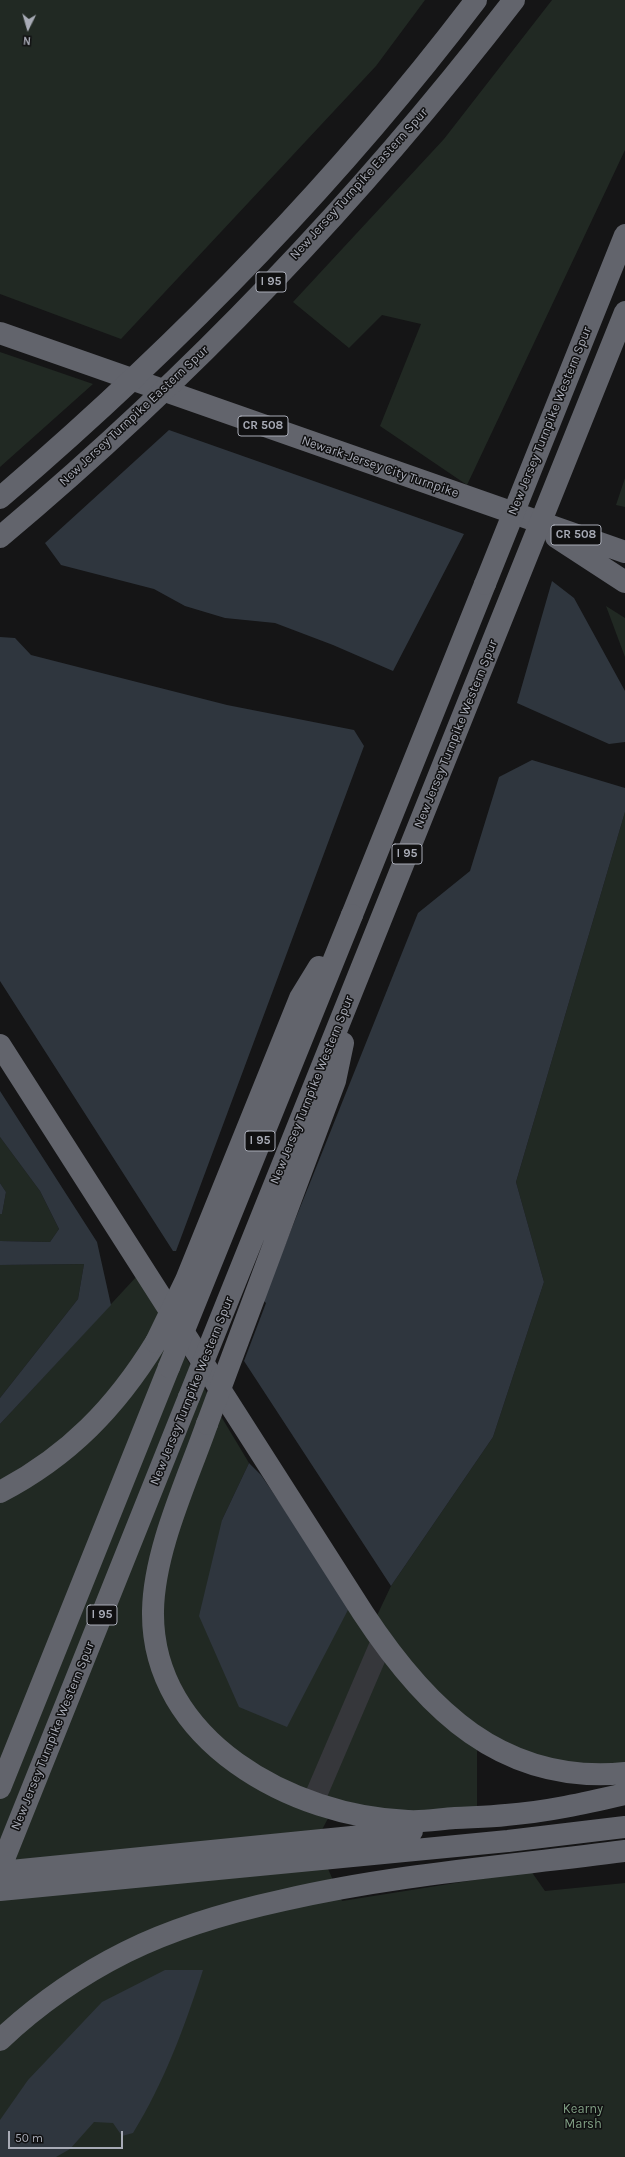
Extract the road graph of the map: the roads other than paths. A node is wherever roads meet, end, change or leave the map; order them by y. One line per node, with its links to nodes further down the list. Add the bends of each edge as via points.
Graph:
1 (476, 0): 6 (highway, I 95, bridge, via 367,133 249,262 143,369)
2 (514, 0): 8 (highway, New Jersey Turnpike Eastern Spur / I 95, bridge, via 384,159 267,287 96,453)
3 (625, 235): 11 (highway, New Jersey Turnpike Western Spur / I 95, bridge)
4 (625, 312): 12 (highway, New Jersey Turnpike Western Spur / I 95, bridge)
5 (0, 333): 7 (highway, Newark-Jersey City Turnpike / CR 508)
6 (0, 498)
7 (526, 518): 9 (highway, Newark-Jersey City Turnpike / CR 508); 10 (highway)
8 (0, 537)
9 (625, 552)
10 (625, 582)
11 (352, 914): 14 (highway, bridge, via 300,998 186,1280 156,1342 130,1382 98,1419 44,1465); 17 (highway, New Jersey Turnpike Western Spur / I 95, bridge)
12 (359, 974): 19 (highway, bridge, via 334,1081 168,1534 157,1575 153,1613 161,1664 184,1712 212,1745 234,1762); 23 (highway, New Jersey Turnpike Western Spur / I 95, bridge)
13 (0, 1045): 15 (highway)
14 (0, 1492)
15 (382, 1641): 16 (highway, via 404,1671 428,1697 465,1730 491,1747 519,1761 549,1770 593,1775); 19 (lane)
16 (625, 1773)
17 (0, 1788)
18 (625, 1794): 20 (highway)
19 (313, 1802): 20 (highway, via 356,1814 397,1820 421,1821)
20 (506, 1815): 24 (highway, via 454,1827)
21 (625, 1828): 25 (highway)
22 (625, 1851): 26 (highway, via 480,1867 346,1887 195,1923 131,1949 90,1972 45,2002)
23 (0, 1868)
24 (0, 1872)
25 (0, 1890)
26 (0, 2040)

